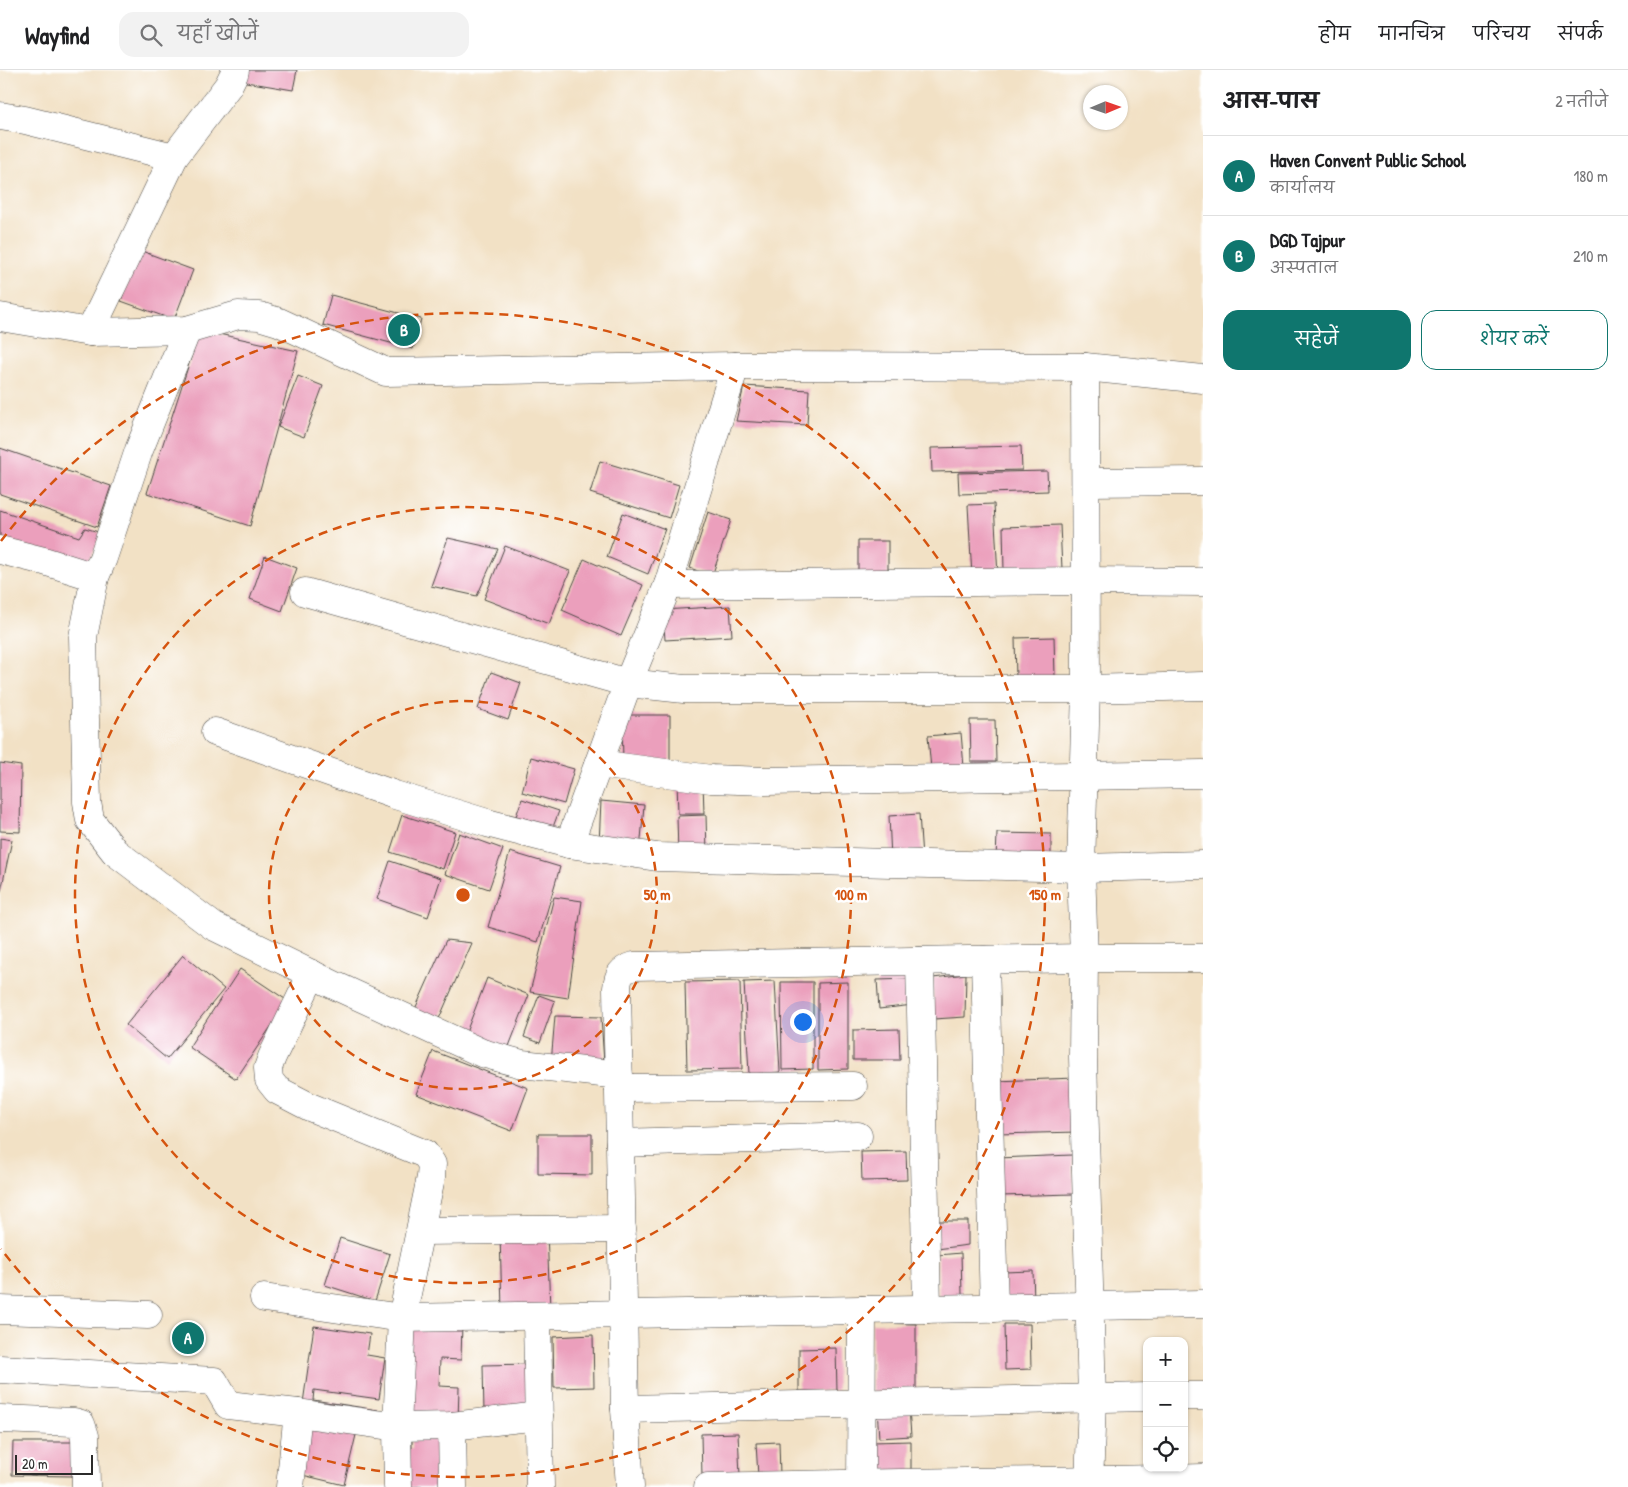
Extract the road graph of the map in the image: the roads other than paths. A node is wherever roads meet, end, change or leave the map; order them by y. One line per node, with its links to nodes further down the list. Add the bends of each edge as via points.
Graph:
1 (235, 70): 3 (street, via 228,86)
2 (0, 116): 3 (street)
3 (174, 157): 6 (street)
4 (0, 317): 6 (street)
5 (187, 330): 6 (street); 7 (street, via 238,315 259,316 279,322 386,372); 13 (street, via 139,450)
6 (90, 332)
7 (735, 366): 8 (street); 16 (street)
8 (1085, 367): 9 (street); 11 (street)
9 (1203, 380)
10 (1203, 481): 11 (street)
11 (1086, 482): 14 (street)
12 (0, 550): 13 (street)
13 (95, 577): 32 (street, via 83,637 90,820 115,852 213,926)
14 (1084, 581): 15 (street); 16 (street); 20 (street)
15 (1203, 582)
16 (668, 585): 18 (street)
17 (305, 592): 18 (street)
18 (628, 683): 20 (street, via 684,689); 22 (street)
19 (1203, 686): 20 (street)
20 (1086, 689): 24 (street)
21 (215, 732): 25 (street, via 395,795)
22 (598, 764): 24 (street, via 711,779 766,781); 25 (street)
23 (1203, 774): 24 (street)
24 (1085, 775): 27 (street)
25 (569, 844): 27 (street, via 658,857)
26 (1203, 865): 27 (street)
27 (1082, 868): 28 (street)
28 (1084, 958): 29 (street); 30 (street); 41 (street)
29 (1203, 958)
30 (985, 960): 31 (street); 42 (street)
31 (920, 961): 33 (street, via 634,966 623,970 618,977 617,988); 43 (street)
32 (312, 974): 33 (street, via 482,1053 522,1064); 38 (street, via 272,1057 268,1068 269,1080 277,1090 310,1107 426,1154 432,1164 432,1177)
33 (619, 1081): 34 (street); 36 (street)
34 (853, 1086)
35 (858, 1136): 36 (street)
36 (620, 1143): 37 (street)
37 (622, 1229): 38 (street); 46 (street)
38 (421, 1231): 49 (street)
39 (264, 1298): 49 (street)
40 (1203, 1304): 41 (street)
41 (1089, 1307): 42 (street); 54 (street)
42 (994, 1308): 43 (street)
43 (927, 1309): 45 (street)
44 (0, 1310): 47 (street)
45 (862, 1310): 46 (street); 55 (street)
46 (624, 1314): 48 (street); 56 (street)
47 (148, 1315)
48 (537, 1317): 49 (street); 58 (street)
49 (402, 1318): 61 (street)
50 (0, 1369): 57 (street, via 214,1380 228,1406)
51 (1188, 1396): 52 (street)
52 (1203, 1396)
53 (1143, 1398): 54 (street)
54 (1092, 1399): 55 (street); 63 (street)
55 (862, 1405): 56 (street); 64 (street)
56 (625, 1409): 70 (street)
57 (298, 1412): 61 (street); 66 (street)
58 (539, 1416): 60 (street); 69 (street)
59 (0, 1418): 65 (street, via 82,1424)
60 (452, 1426): 61 (street); 68 (street)
61 (397, 1427): 67 (street)
62 (1203, 1478): 63 (street)
63 (1089, 1484): 64 (street)
64 (861, 1485): 71 (street)
65 (86, 1487)
66 (290, 1487)
67 (398, 1487)
68 (453, 1487)
69 (540, 1487)
70 (630, 1487)
71 (708, 1487)

